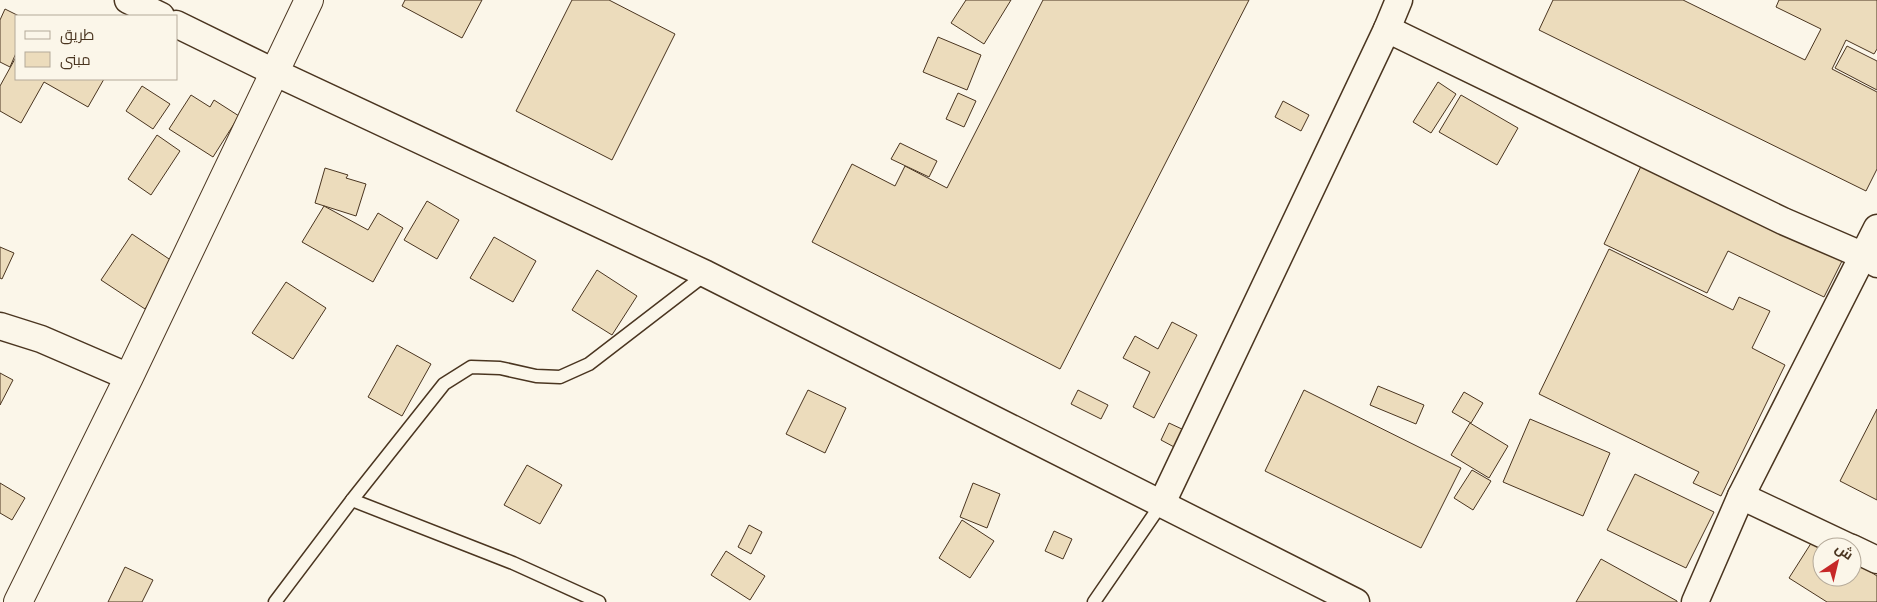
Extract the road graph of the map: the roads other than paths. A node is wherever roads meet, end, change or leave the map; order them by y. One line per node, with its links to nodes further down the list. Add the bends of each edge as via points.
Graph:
1 (128, 0): 4 (street)
2 (309, 0): 7 (street)
3 (1398, 0): 6 (street)
4 (159, 15)
5 (178, 25): 7 (street)
6 (1387, 29): 9 (street); 15 (street)
7 (274, 72): 10 (street); 12 (street)
8 (1877, 228): 9 (street)
9 (1870, 260): 13 (street)
10 (706, 274): 14 (lane, via 589,364 560,377 471,367 444,384); 15 (street)
11 (0, 326): 12 (street, via 41,339)
12 (129, 377): 19 (street)
13 (1741, 496): 16 (street); 24 (street)
14 (352, 500): 20 (lane); 21 (lane, via 513,563)
15 (1162, 503): 22 (lane); 23 (street)
16 (1827, 537)
17 (1862, 553): 18 (street)
18 (1877, 560)
19 (18, 602)
20 (276, 602)
21 (599, 602)
22 (1094, 602)
23 (1356, 602)
24 (1695, 602)

